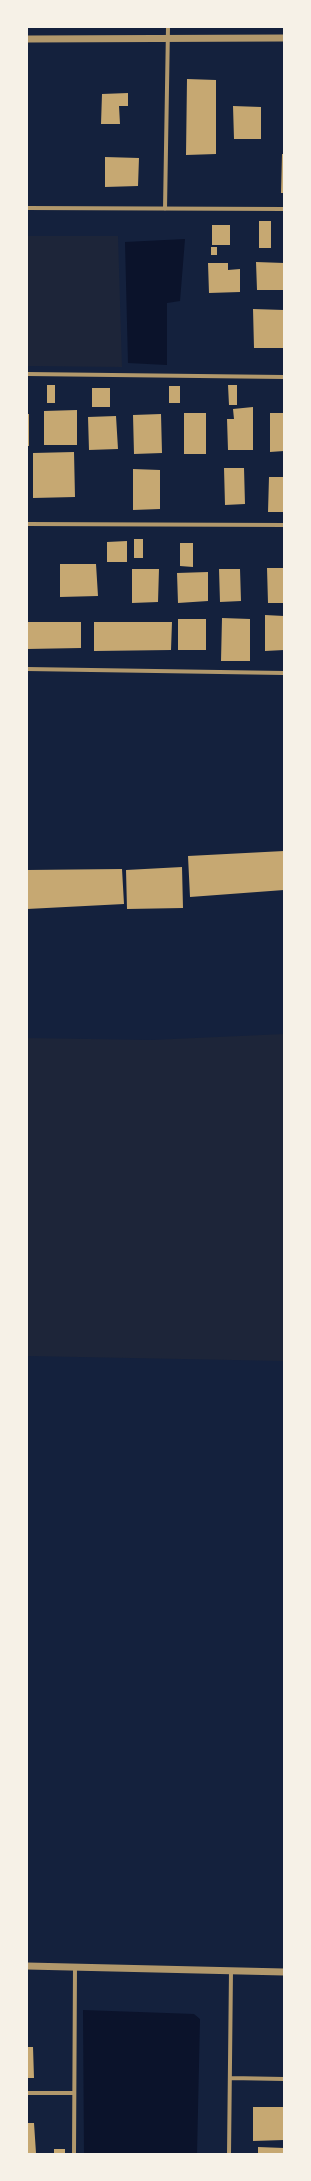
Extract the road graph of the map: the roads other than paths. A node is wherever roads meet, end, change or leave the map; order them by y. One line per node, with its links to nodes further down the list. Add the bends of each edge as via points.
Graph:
1 (168, 27): 4 (street)
2 (284, 38): 4 (street)
3 (27, 39): 4 (street)
4 (168, 39): 6 (street)
5 (27, 208): 6 (street)
6 (165, 209): 7 (street)
7 (284, 209)
8 (27, 374): 9 (street)
9 (284, 377)
10 (27, 524): 11 (street)
11 (284, 525)
12 (27, 669): 13 (street)
13 (284, 673)
14 (27, 1966): 15 (street)
15 (75, 1967): 16 (street); 21 (street)
16 (231, 1971): 17 (street); 18 (street)
17 (284, 1972)
18 (230, 2078): 19 (street); 23 (street)
19 (284, 2079)
20 (27, 2093): 21 (street)
21 (74, 2093): 22 (street)
22 (74, 2154)
23 (229, 2154)

